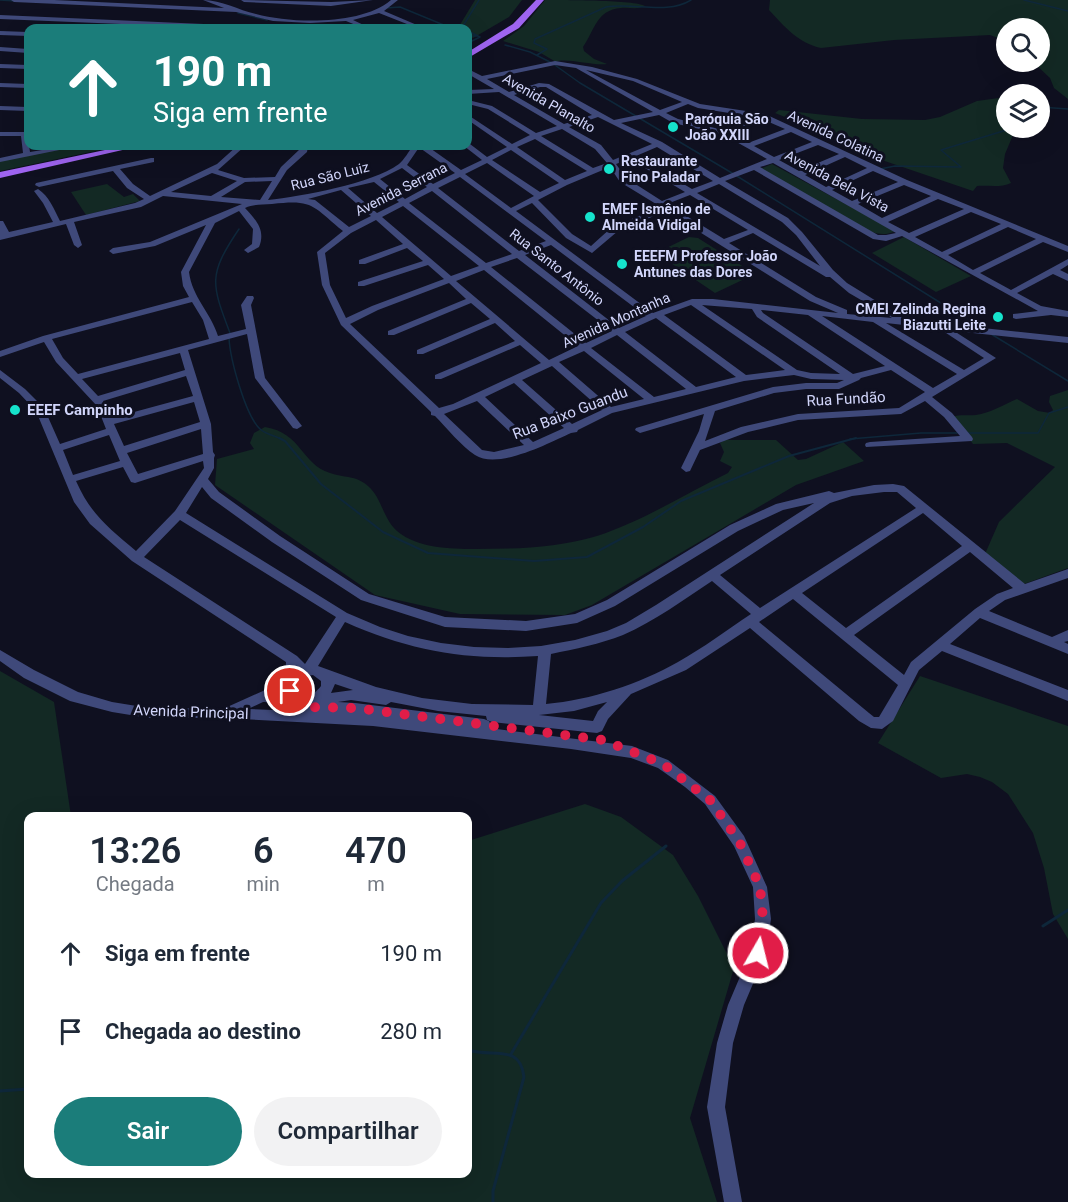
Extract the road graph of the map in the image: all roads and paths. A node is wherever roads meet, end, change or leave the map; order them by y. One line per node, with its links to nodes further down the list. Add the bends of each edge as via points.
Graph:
1 (14, 0): 7 (street)
2 (152, 0): 10 (street)
3 (206, 0): 12 (street)
4 (244, 0): 8 (street)
5 (370, 0): 8 (street)
6 (395, 0): 13 (street)
7 (68, 1): 10 (street)
8 (319, 2): 15 (street)
9 (536, 2): 25 (main road); 25 (main road, via 520,28)
10 (147, 6): 11 (street)
11 (164, 8): 12 (street); 18 (street)
12 (238, 10): 15 (street, via 261,18); 19 (street)
13 (378, 11): 16 (street); 22 (street)
14 (0, 17): 17 (street)
15 (306, 21): 16 (street); 20 (street)
16 (349, 21): 21 (street)
17 (114, 24)
18 (148, 24)
19 (226, 24)
20 (303, 24)
21 (357, 24)
22 (410, 24)
23 (0, 33): 24 (street)
24 (24, 34)
25 (494, 39): 26 (main road); 26 (main road)
26 (481, 45): 29 (main road)
27 (0, 49): 28 (street)
28 (24, 51)
29 (472, 57)
30 (0, 66): 31 (street)
31 (24, 67)
32 (576, 67): 34 (street, Avenida Colatina); 35 (street, Avenida Colatina, via 552,64); 36 (street, Avenida Bela Vista)
33 (472, 74): 35 (street, Avenida Planalto)
34 (617, 75): 36 (street); 44 (street, Avenida Colatina)
35 (480, 79): 39 (street, Avenida Planalto)
36 (601, 82): 49 (street, Avenida Bela Vista)
37 (0, 85): 38 (street)
38 (24, 87)
39 (493, 87): 40 (street); 42 (street, Avenida Planalto)
40 (481, 90): 41 (street); 42 (street)
41 (472, 91)
42 (501, 92): 43 (street, Avenida Planalto)
43 (511, 94): 50 (street, via 543,84); 55 (street, Avenida Planalto)
44 (688, 102): 49 (street); 52 (street, Avenida Colatina)
45 (472, 103): 48 (street)
46 (0, 108): 47 (street)
47 (24, 109)
48 (496, 111): 51 (street); 60 (street)
49 (658, 113): 54 (street); 59 (street, Avenida Bela Vista)
50 (598, 115): 54 (street); 55 (street, Avenida Serrana)
51 (472, 116)
52 (762, 116): 56 (street, Avenida Colatina); 59 (street)
53 (472, 120): 64 (street)
54 (613, 122): 62 (street)
55 (564, 126): 60 (street, Avenida Serrana); 80 (street, Avenida Planalto, via 607,154)
56 (792, 129): 61 (street, Avenida Colatina); 63 (street)
57 (0, 132): 58 (street)
58 (24, 132)
59 (724, 132): 63 (street, Avenida Bela Vista)
60 (537, 135): 64 (street, Avenida Serrana); 86 (street)
61 (818, 142): 75 (street, Avenida Colatina); 79 (street)
62 (658, 144): 74 (street); 93 (street)
63 (746, 146): 79 (street, Avenida Bela Vista)
64 (512, 147): 78 (street, Avenida Serrana); 95 (street)
65 (27, 150): 73 (street)
66 (51, 150): 73 (street)
67 (116, 150): 88 (main road)
68 (237, 150): 85 (street)
69 (304, 150): 90 (street)
70 (414, 150): 81 (street, Rua São Luiz)
71 (428, 150): 87 (street)
72 (472, 150): 78 (street)
73 (27, 154): 76 (street)
74 (629, 155): 80 (street); 99 (street)
75 (844, 156): 84 (street, Avenida Colatina); 89 (street)
76 (0, 160)
77 (151, 160): 82 (street)
78 (487, 160): 87 (street, Avenida Serrana); 103 (street)
79 (772, 161): 83 (street); 89 (street, Avenida Bela Vista)
80 (611, 163): 86 (street); 109 (street, Avenida Planalto, via 623,180)
81 (403, 165): 91 (street, Rua São Luiz); 97 (street, Rua Santo Antônio)
82 (114, 167): 105 (street, via 130,186); 118 (street, via 39,188)
83 (756, 168): 93 (street); 122 (street, via 876,237)
84 (873, 168): 94 (street, Avenida Colatina); 98 (street)
85 (211, 170): 92 (street); 100 (street)
86 (592, 171): 95 (street)
87 (460, 174): 97 (street, Avenida Serrana); 112 (street)
88 (0, 175)
89 (797, 175): 98 (street, Avenida Bela Vista)
90 (276, 179): 92 (street); 106 (street)
91 (375, 179): 96 (street, Rua São Luiz); 107 (street)
92 (243, 180): 102 (street)
93 (719, 181): 99 (street); 134 (street, via 785,219)
94 (904, 182): 101 (street, Avenida Colatina); 108 (street)
95 (564, 183): 103 (street)
96 (343, 188): 104 (street, Rua São Luiz); 114 (street)
97 (433, 188): 107 (street, Avenida Serrana); 132 (street, Rua Santo Antônio)
98 (826, 190): 108 (street, Avenida Bela Vista)
99 (690, 193): 109 (street); 120 (street)
100 (165, 194): 102 (street, Rua São Luiz); 105 (street)
101 (938, 196): 110 (street, Avenida Colatina); 116 (street)
102 (213, 198): 106 (street, Rua São Luiz)
103 (537, 198): 109 (street, via 569,236 592,250 615,229); 112 (street)
104 (297, 199): 106 (street, Rua São Luiz); 121 (street, via 312,202)
105 (150, 200): 115 (street)
106 (257, 202): 111 (street)
107 (405, 202): 114 (street, Avenida Serrana); 139 (street)
108 (852, 204): 116 (street, Avenida Bela Vista)
109 (664, 206): 126 (street, Avenida Planalto)
110 (972, 209): 119 (street, Avenida Colatina); 122 (street)
111 (241, 210): 113 (street); 130 (street, via 259,232 256,245)
112 (511, 211): 125 (street)
113 (223, 216): 131 (street, via 152,244); 148 (street, via 212,221 185,272)
114 (375, 218): 121 (street, Avenida Serrana); 128 (street)
115 (69, 220): 118 (street); 127 (street)
116 (883, 221): 122 (street, Avenida Bela Vista)
117 (0, 223): 123 (street)
118 (57, 223): 123 (street)
119 (1008, 224): 124 (street, Avenida Colatina); 133 (street)
120 (754, 230): 126 (street); 135 (street)
121 (348, 231): 161 (street, Rua Baixo Guandu, via 321,252 326,285)
122 (908, 235): 133 (street, Avenida Bela Vista)
123 (3, 236)
124 (1043, 239): 129 (street, Avenida Colatina); 141 (street)
125 (551, 242): 132 (street); 156 (street)
126 (722, 243): 158 (street, Avenida Planalto, via 813,299)
127 (78, 245)
128 (407, 245): 136 (street); 137 (street)
129 (1068, 249)
130 (248, 250)
131 (113, 251)
132 (519, 254): 139 (street); 165 (street, Rua Santo Antônio)
133 (942, 255): 141 (street, Avenida Bela Vista)
134 (818, 260): 135 (street); 144 (street)
135 (802, 261): 144 (street)
136 (362, 262)
137 (429, 262): 143 (street); 145 (street)
138 (1068, 262): 140 (street)
139 (485, 266): 143 (street); 172 (street)
140 (1053, 270): 142 (street); 146 (street)
141 (973, 273): 146 (street, Avenida Bela Vista)
142 (1068, 278)
143 (449, 280): 149 (street); 161 (street)
144 (838, 280): 162 (street)
145 (361, 284)
146 (1011, 293): 150 (street, Avenida Bela Vista)
147 (250, 298): 164 (street, via 246,305)
148 (193, 299): 168 (street); 169 (street, via 208,320)
149 (473, 299): 159 (street); 166 (street)
150 (1027, 301): 153 (street, Avenida Bela Vista); 157 (street, via 1026,308)
151 (692, 302): 152 (street, Avenida Montanha); 156 (street, Avenida Montanha); 179 (street)
152 (755, 307): 154 (street, Avenida Montanha); 182 (street, via 760,315)
153 (1051, 312): 155 (street, Avenida Bela Vista); 157 (street, Avenida Bela Vista)
154 (811, 314): 158 (street, Avenida Montanha); 177 (street)
155 (1068, 314)
156 (655, 315): 165 (street, Avenida Montanha); 185 (street)
157 (1016, 316): 167 (street)
158 (860, 318): 160 (street, Avenida Montanha)
159 (497, 319): 171 (street); 174 (street)
160 (874, 320): 162 (street, Avenida Montanha); 181 (street)
161 (344, 323): 195 (street, Rua Baixo Guandu)
162 (905, 323): 163 (street, Avenida Montanha)
163 (944, 328): 167 (street, Avenida Montanha); 181 (street, Rua Fundão, via 991,358)
164 (252, 330): 169 (street); 198 (street, via 260,378)
165 (619, 332): 172 (street, Avenida Montanha); 187 (street, Rua Santo Antônio)
166 (391, 333)
167 (1002, 333): 170 (street, Avenida Montanha)
168 (46, 338): 175 (street); 184 (street)
169 (214, 339): 173 (street)
170 (1068, 340)
171 (522, 341): 176 (street); 183 (street)
172 (586, 347): 176 (street, Avenida Montanha); 192 (street)
173 (183, 348): 178 (street); 184 (street)
174 (420, 352)
175 (0, 354)
176 (550, 363): 186 (street, Avenida Montanha); 194 (street)
177 (891, 367): 182 (street, Rua Baixo Guandu); 188 (street)
178 (191, 371): 190 (street); 191 (street)
179 (794, 372): 182 (street, Rua Baixo Guandu); 185 (street, Rua Baixo Guandu)
180 (0, 373): 204 (street, via 40,410)
181 (964, 374): 188 (street, Rua Fundão)
182 (856, 376): 193 (street, via 839,387 773,390)
183 (438, 377)
184 (75, 378): 191 (street)
185 (744, 378): 187 (street, Rua Baixo Guandu)
186 (515, 379): 189 (street, Avenida Montanha); 199 (street)
187 (694, 390): 192 (street, Rua Baixo Guandu)
188 (930, 395): 201 (street, via 968,439); 203 (street, Rua Fundão, via 901,411 798,417 745,429)
189 (478, 396): 195 (street, Avenida Montanha); 202 (street)
190 (197, 398): 196 (street); 197 (street)
191 (96, 400): 197 (street)
192 (651, 400): 194 (street, Rua Baixo Guandu)
193 (711, 408): 200 (street); 203 (street)
194 (609, 411): 199 (street, Rua Baixo Guandu)
195 (435, 413): 202 (street, Rua Baixo Guandu, via 479,453 494,456)
196 (206, 424): 205 (street); 206 (street)
197 (111, 426): 204 (street); 205 (street)
198 (297, 426)
199 (573, 430): 202 (street, Rua Baixo Guandu)
200 (640, 430)
201 (870, 445)
202 (532, 447)
203 (695, 447): 208 (street)
204 (58, 448): 210 (street)
205 (121, 451): 207 (street)
206 (210, 455): 207 (street, via 135,479); 209 (street, via 209,468)
207 (126, 463): 210 (street)
208 (686, 468)
209 (202, 478): 211 (street, via 215,495 365,597 445,622 526,626 577,618 611,603 734,528 780,507); 213 (street)
210 (71, 479): 215 (street, via 93,521)
211 (837, 495): 212 (street, via 895,488); 217 (street)
212 (923, 508): 214 (street); 219 (street)
213 (179, 514): 215 (street); 221 (street)
214 (970, 546): 218 (street); 223 (street)
215 (136, 558): 230 (street)
216 (1068, 573): 218 (street)
217 (712, 576): 222 (street); 228 (street, via 610,634)
218 (1023, 590): 220 (street, via 1001,597)
219 (794, 593): 222 (street); 223 (street)
220 (979, 612): 225 (street); 226 (street)
221 (343, 616): 228 (street, via 403,641 436,648 473,653); 231 (street)
222 (755, 618): 234 (street, via 871,722 882,723 888,717); 235 (street, via 682,666)
223 (845, 635): 234 (street)
224 (1068, 635): 225 (street)
225 (1051, 643): 227 (street)
226 (940, 645): 234 (street, via 915,666); 236 (street)
227 (1068, 649)
228 (545, 651): 244 (street)
229 (0, 655): 241 (street, Avenida Principal, via 75,698 149,713)
230 (293, 660): 231 (street); 233 (street)
231 (306, 670): 232 (street, via 319,670); 233 (street)
232 (328, 680): 238 (street); 239 (street, via 325,693); 244 (street, via 404,700)
233 (291, 682): 237 (street); 239 (street, via 290,691 295,699)
234 (905, 683)
235 (627, 689): 240 (street); 242 (street)
236 (1068, 696)
237 (265, 697): 239 (street); 241 (street)
238 (353, 701): 239 (street); 243 (street); 244 (street); 245 (street)
239 (308, 703)
240 (580, 703): 242 (street, via 600,707); 244 (street)
241 (223, 713): 243 (street, Avenida Principal)
242 (603, 715): 244 (street, via 597,727)
243 (373, 720): 245 (street, Avenida Principal)
244 (536, 722): 245 (street); 246 (street)
245 (468, 727): 246 (street, Avenida Principal)
246 (632, 752): 247 (street, Avenida Principal, via 663,764 710,800 739,841 760,887 763,919 758,953 725,1043 716,1107)
247 (733, 1202)

